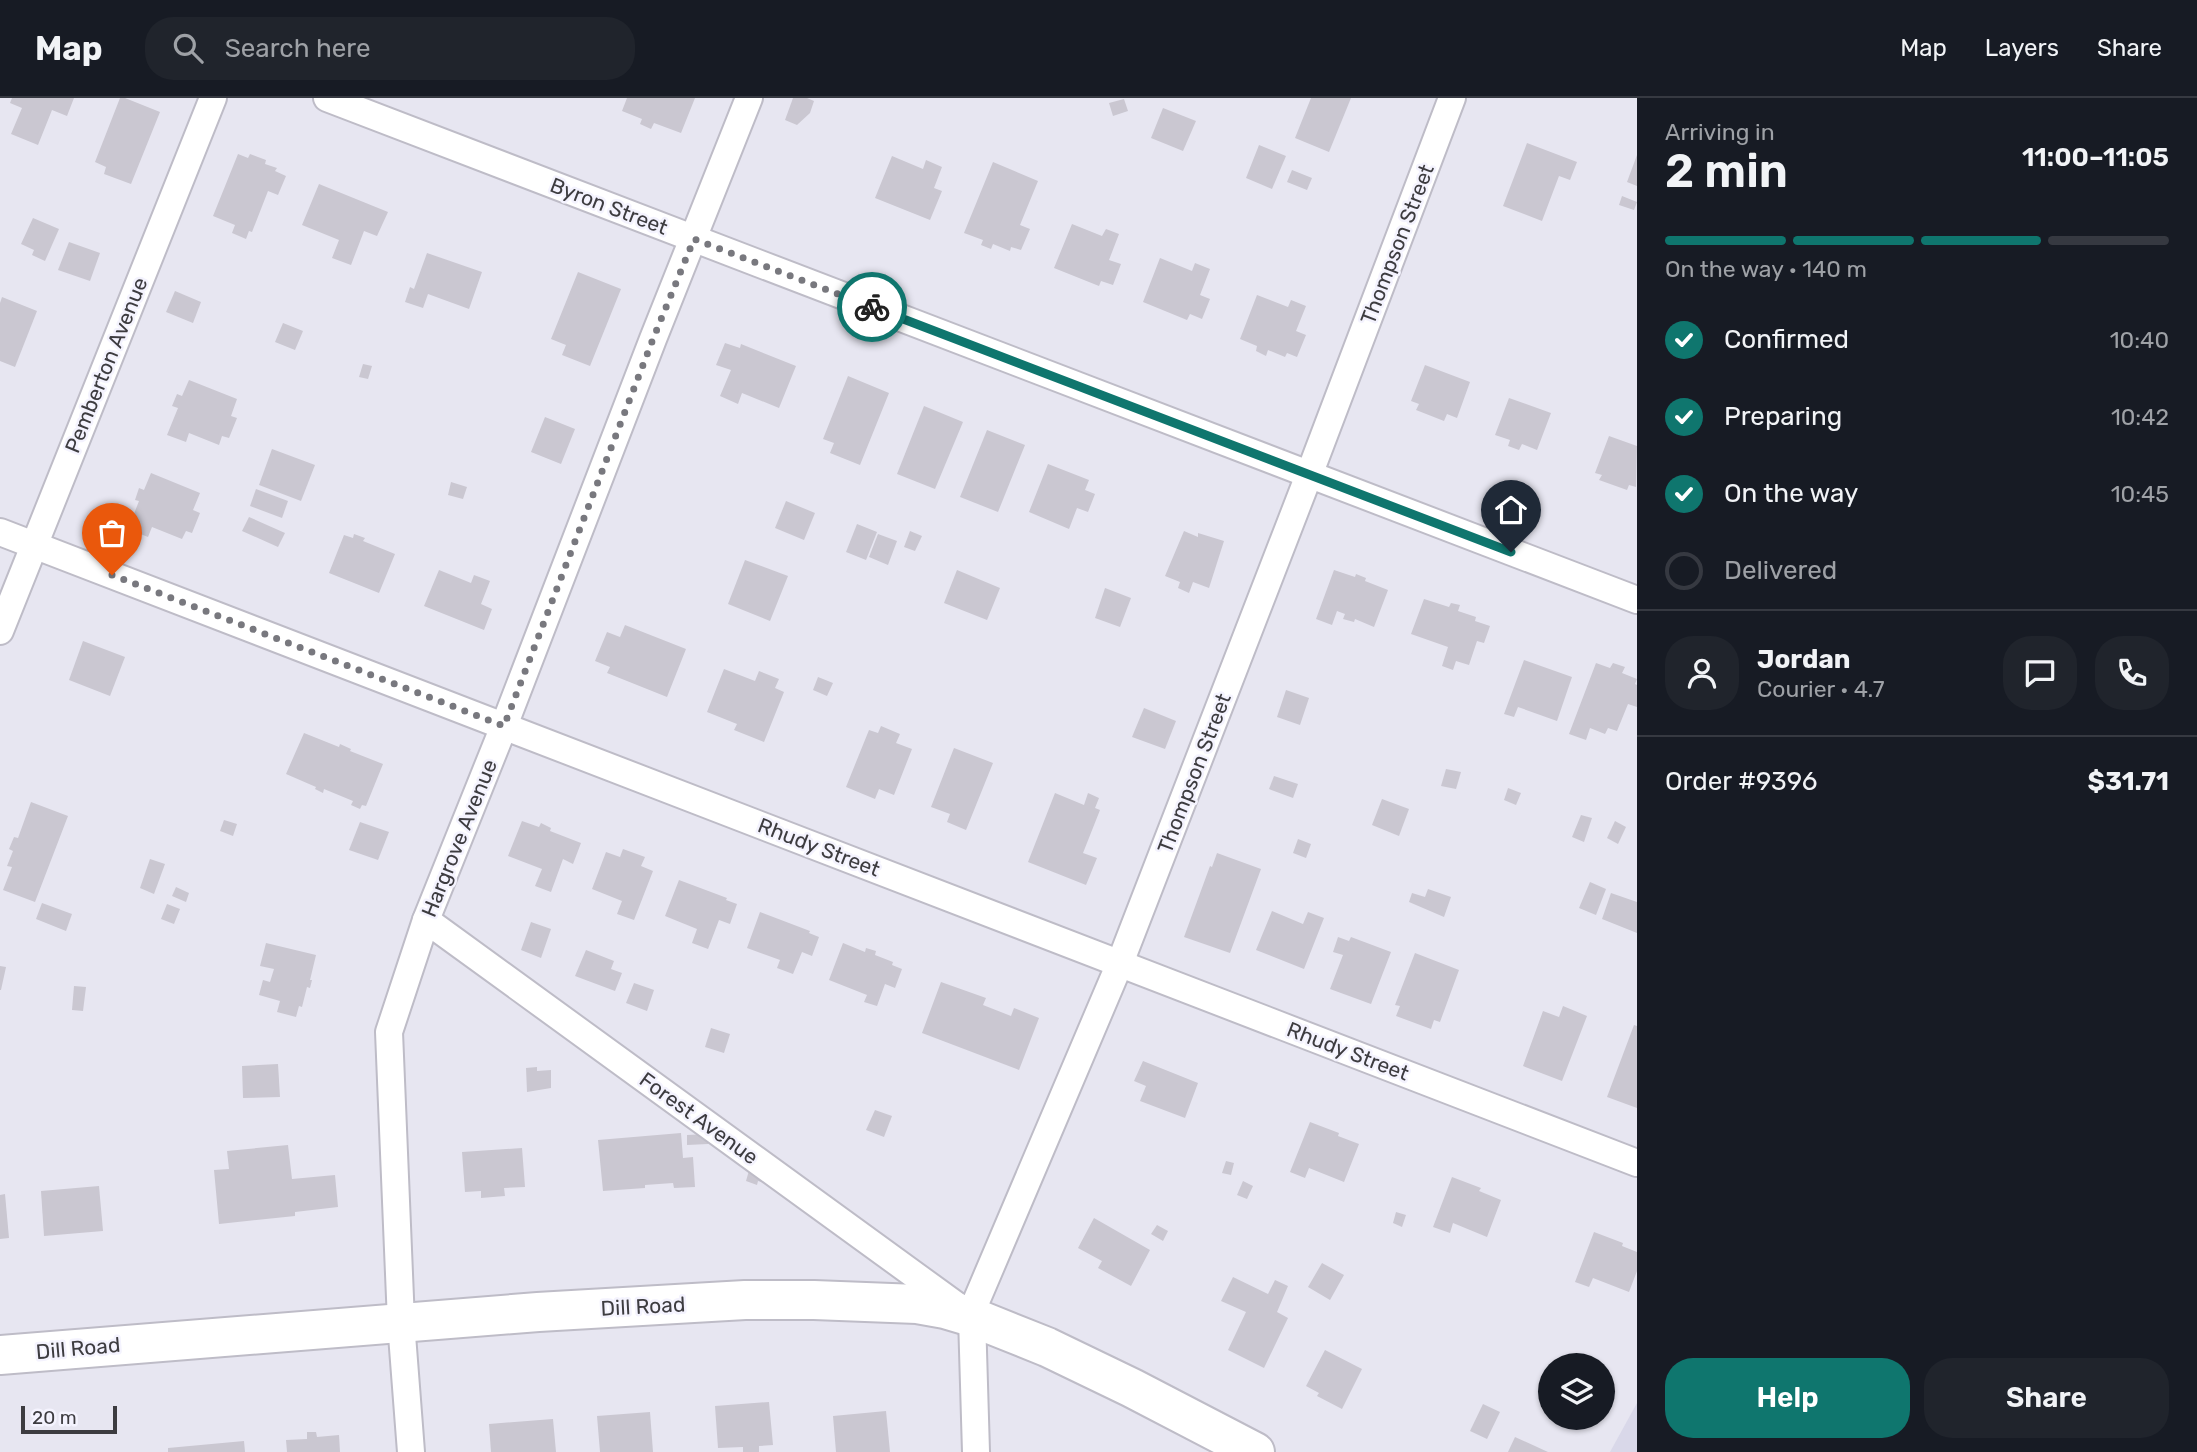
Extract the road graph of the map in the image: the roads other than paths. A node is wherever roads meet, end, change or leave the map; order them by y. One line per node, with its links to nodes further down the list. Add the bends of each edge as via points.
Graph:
1 (213, 98): 8 (street, Pemberton Avenue)
2 (327, 98): 5 (street, Byron Street)
3 (750, 98): 5 (street, Hargrove Avenue)
4 (1452, 98): 6 (street, Thompson Street)
5 (694, 239): 6 (street, Byron Street); 11 (street, Hargrove Avenue)
6 (1309, 475): 9 (street, Byron Street); 13 (street, Thompson Street)
7 (0, 532): 8 (street, Rhudy Street)
8 (34, 545): 10 (street, Pemberton Avenue); 11 (street, Rhudy Street)
9 (1637, 600)
10 (0, 631)
11 (504, 726): 12 (street, Hargrove Avenue); 13 (street, Rhudy Street)
12 (426, 920): 15 (street, Forest Avenue); 16 (street, Hargrove Avenue, via 390,1032)
13 (1120, 963): 14 (street, Rhudy Street); 15 (street, Thompson Street)
14 (1637, 1163)
15 (972, 1317): 16 (street, Dill Road, via 917,1304 745,1300); 19 (street, Thompson Street); 20 (street, Dill Road, via 1047,1347)
16 (401, 1322): 17 (street, Dill Road); 18 (street, Hargrove Avenue)
17 (0, 1355)
18 (411, 1452)
19 (976, 1452)
20 (1255, 1452)

